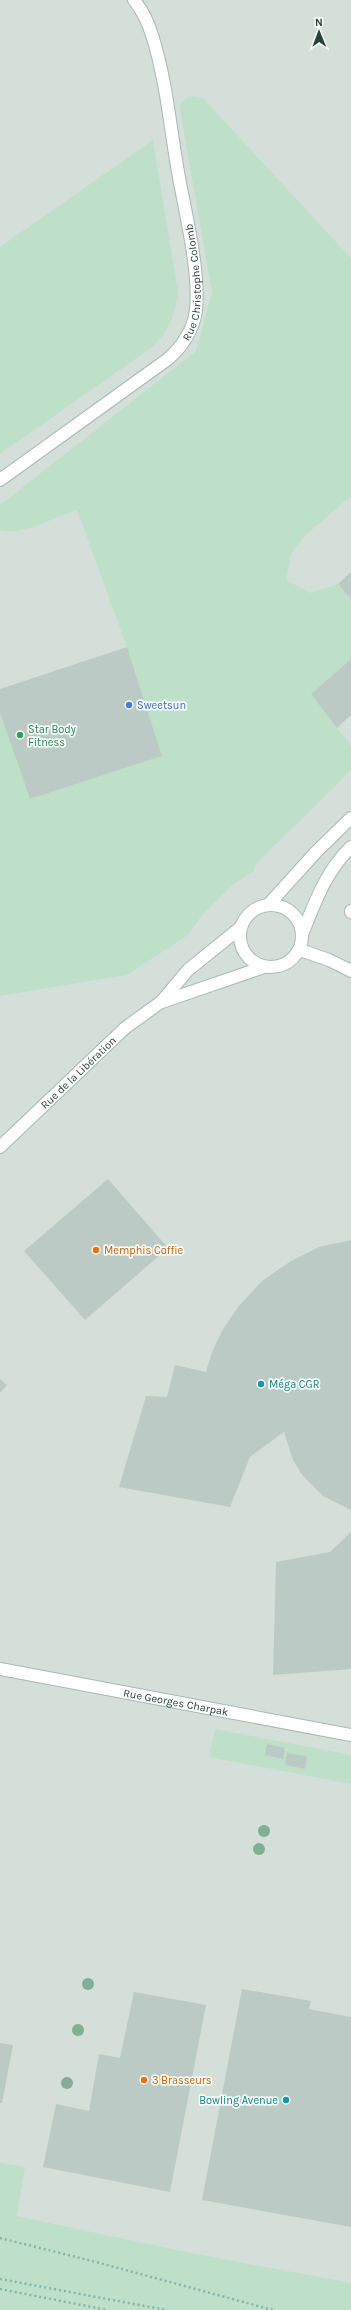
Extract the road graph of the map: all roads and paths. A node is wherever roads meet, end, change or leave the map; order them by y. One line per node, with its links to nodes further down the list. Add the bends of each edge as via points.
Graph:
1 (134, 0): 2 (street, Rue Christophe Colomb, via 144,15 158,56 189,234 196,311 179,350)
2 (0, 480)
3 (351, 818): 5 (street)
4 (351, 847): 7 (street, via 336,861 322,886)
5 (269, 904): 6 (street, via 259,906 251,912); 7 (street, via 288,908 300,922)
6 (240, 928): 9 (street, via 240,941 244,953 253,962); 11 (street, Rue de la Libération, via 188,970)
7 (303, 932): 8 (street)
8 (300, 950): 9 (street, via 285,965); 10 (street)
9 (264, 967): 11 (street, Rue de la Libération)
10 (351, 971)
11 (161, 1002): 12 (street, Rue de la Libération, via 126,1028)
12 (0, 1147)
13 (0, 1669): 14 (street, Rue Georges Charpak)
14 (351, 1735)
15 (0, 2238): 20 (path)
16 (0, 2279): 19 (path)
17 (0, 2289): 18 (path)
18 (107, 2310)
19 (166, 2310)
20 (273, 2310)

